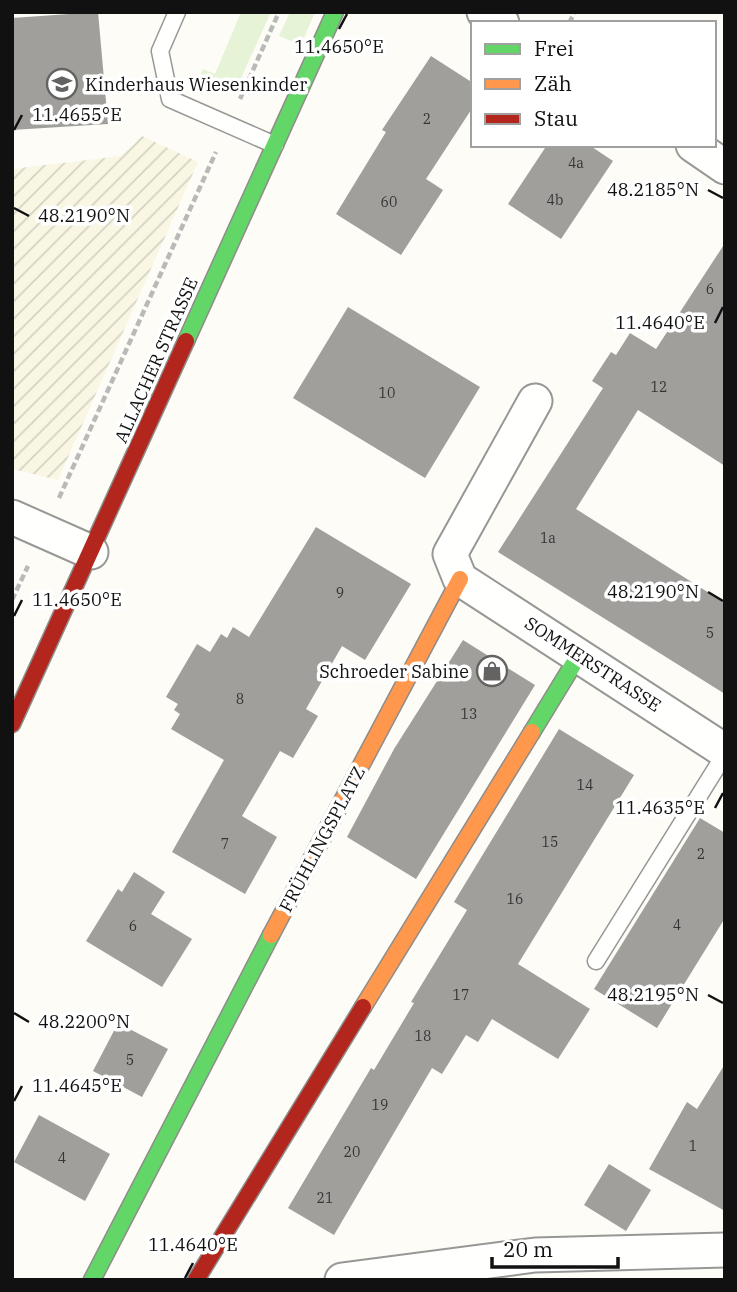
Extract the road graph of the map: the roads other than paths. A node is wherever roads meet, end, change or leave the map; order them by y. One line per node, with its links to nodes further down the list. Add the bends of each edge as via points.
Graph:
1 (177, 12): 3 (lane, via 160,51 170,99)
2 (335, 12): 3 (street, ALLACHER STRASSE)
3 (275, 145): 8 (street, ALLACHER STRASSE)
4 (696, 147): 5 (street)
5 (725, 167)
6 (535, 401): 9 (street, via 450,554)
7 (12, 517): 8 (street)
8 (91, 552): 11 (street, ALLACHER STRASSE)
9 (460, 579): 10 (street, SOMMERSTRASSE); 15 (street, FRÜHLINGSPLATZ)
10 (579, 655): 12 (street, SOMMERSTRASSE); 16 (street)
11 (12, 724)
12 (725, 752): 13 (lane)
13 (596, 961)
14 (725, 1250): 17 (street, via 535,1255)
15 (92, 1280)
16 (196, 1280)
17 (342, 1280)

